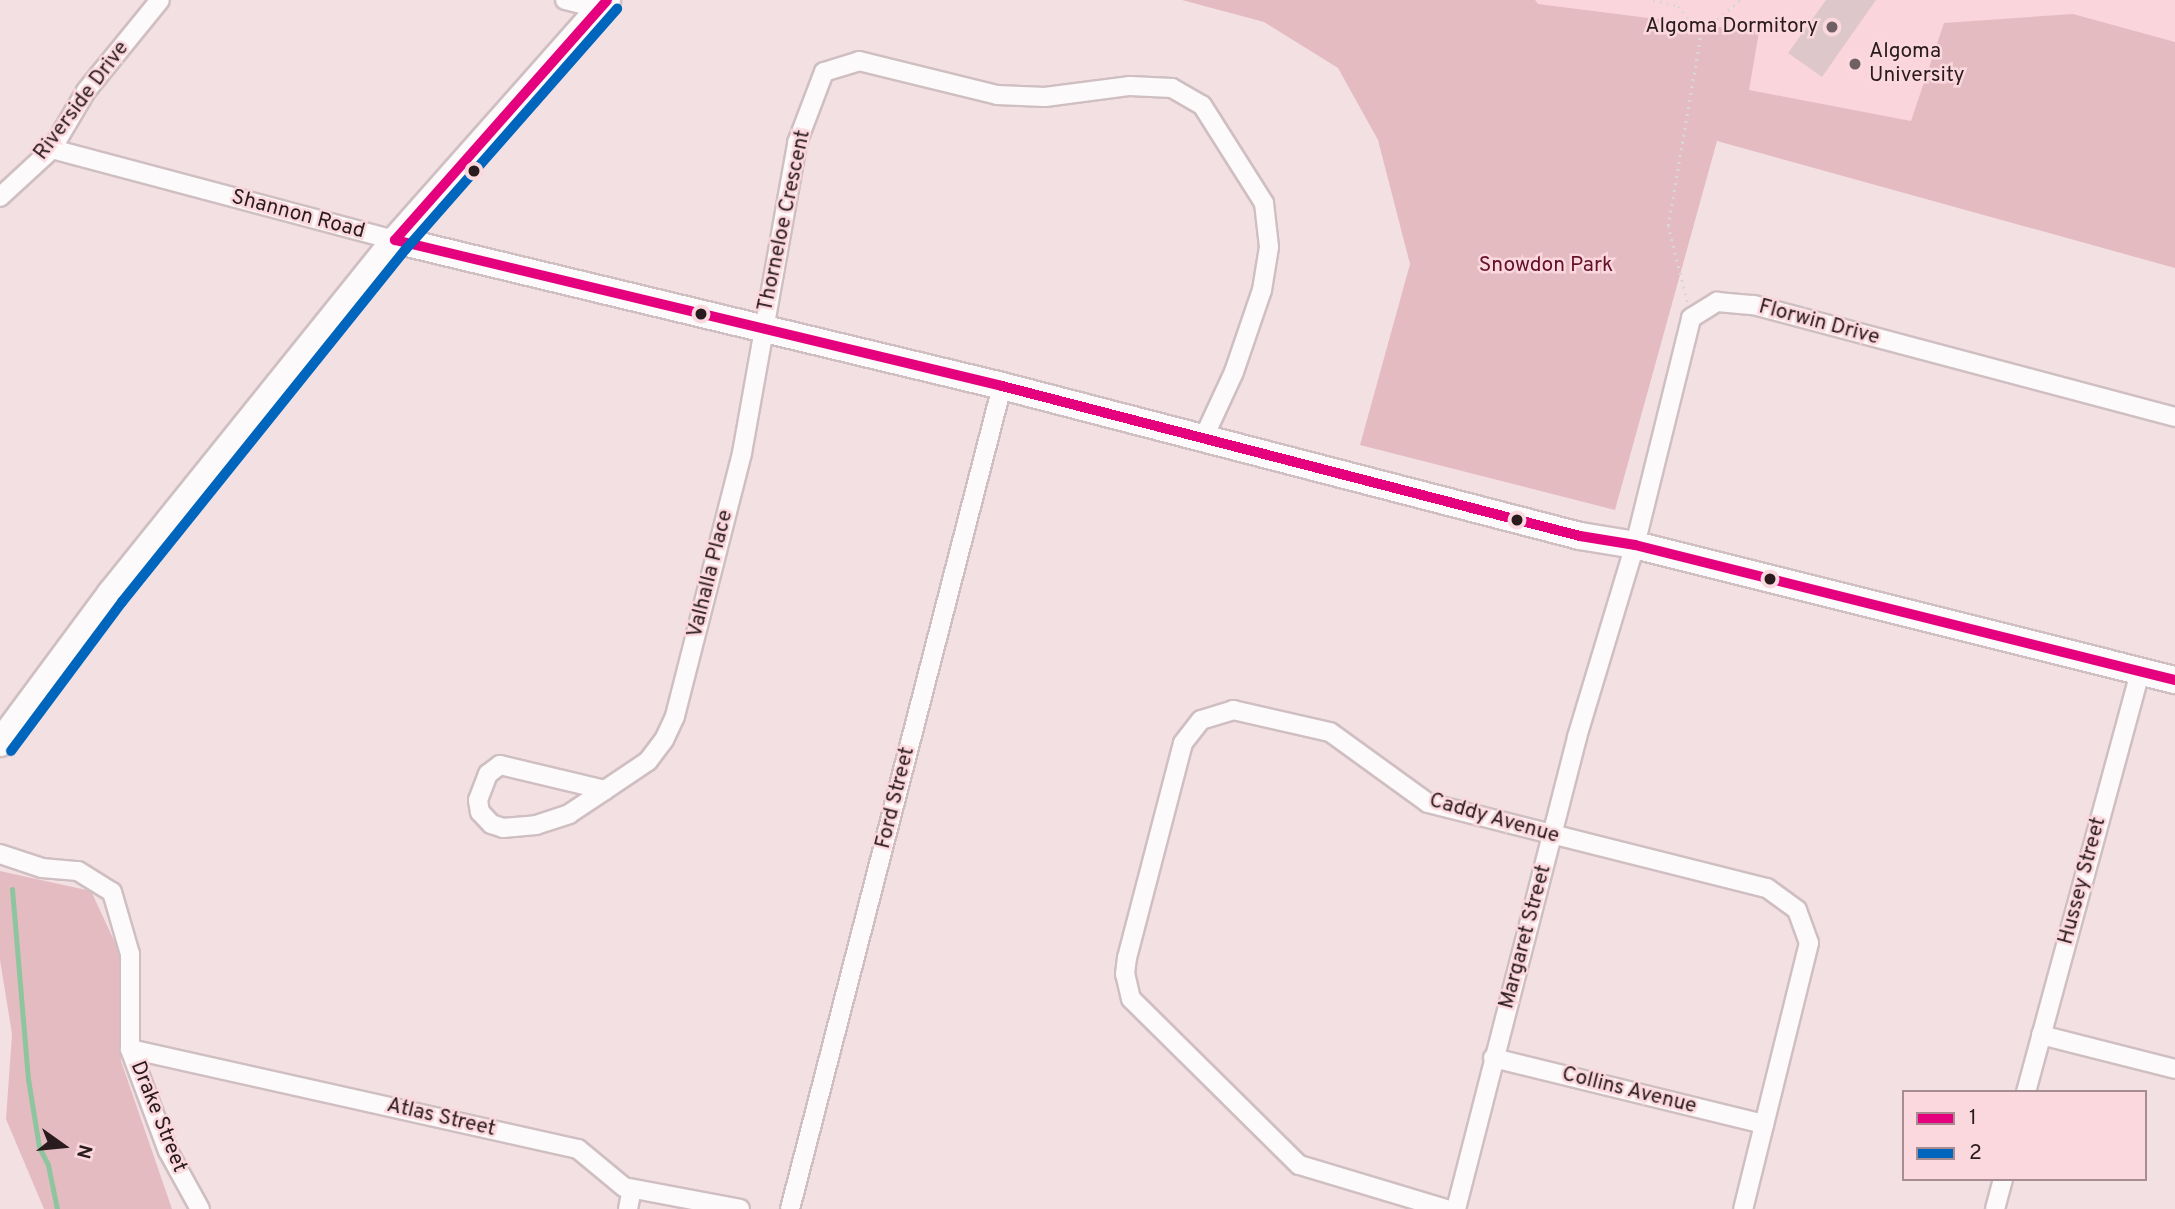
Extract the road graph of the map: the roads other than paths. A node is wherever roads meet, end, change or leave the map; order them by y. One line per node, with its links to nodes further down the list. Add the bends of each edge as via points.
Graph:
1 (160, 0): 4 (street, Riverside Drive, via 86,90)
2 (565, 0): 3 (street)
3 (604, 4): 6 (street)
4 (52, 149): 5 (street, Riverside Drive); 6 (street, Shannon Road)
5 (0, 197)
6 (395, 240): 7 (street, Shannon Road); 14 (street, via 111,593)
7 (762, 328): 8 (street, Shannon Road); 10 (street, Thorneloe Crescent, via 797,143 824,72 859,61 998,95 1045,96 1130,86 1172,88 1202,105 1264,203 1269,247 1262,290 1234,372); 15 (street, Valhalla Place, via 742,453 675,716 648,761)
8 (1002, 386): 10 (street, Shannon Road); 29 (street, Ford Street)
9 (2175, 417): 11 (street, Florwin Drive, via 1754,305 1717,302 1691,318)
10 (1204, 437): 11 (street, Shannon Road, via 1580,536)
11 (1635, 545): 12 (street, Shannon Road); 16 (street, Margaret Street, via 1577,737)
12 (2141, 670): 13 (street, Shannon Road); 18 (street, Hussey Street)
13 (2175, 680)
14 (0, 743)
15 (605, 790): 15 (street, Valhalla Place, via 500,765 488,774 478,800 480,812 503,828 536,825 569,814)
16 (1553, 836): 20 (street, Margaret Street); 23 (street, Caddy Avenue, via 1767,888 1797,910 1809,943); 30 (street, Caddy Avenue, via 1428,803 1345,740 1249,712 1233,710 1201,720 1183,743 1127,958 1125,974 1131,999 1299,1165)
17 (0, 854): 19 (street, Drake Street, via 42,868 78,871 112,892 130,954)
18 (2040, 1035): 21 (street); 22 (street, Hussey Street)
19 (130, 1049): 25 (street, Atlas Street, via 578,1149); 26 (street, Drake Street, via 168,1151)
20 (1493, 1058): 23 (street, Collins Avenue); 31 (street, Margaret Street)
21 (2175, 1069)
22 (2026, 1090)
23 (1764, 1124): 32 (street, Caddy Avenue)
24 (2002, 1181): 33 (street)
25 (632, 1189): 27 (street); 28 (street, Atlas Street)
26 (200, 1209)
27 (628, 1209)
28 (740, 1209)
29 (790, 1209)
30 (1446, 1209)
31 (1456, 1209)
32 (1743, 1209)
33 (1995, 1209)

